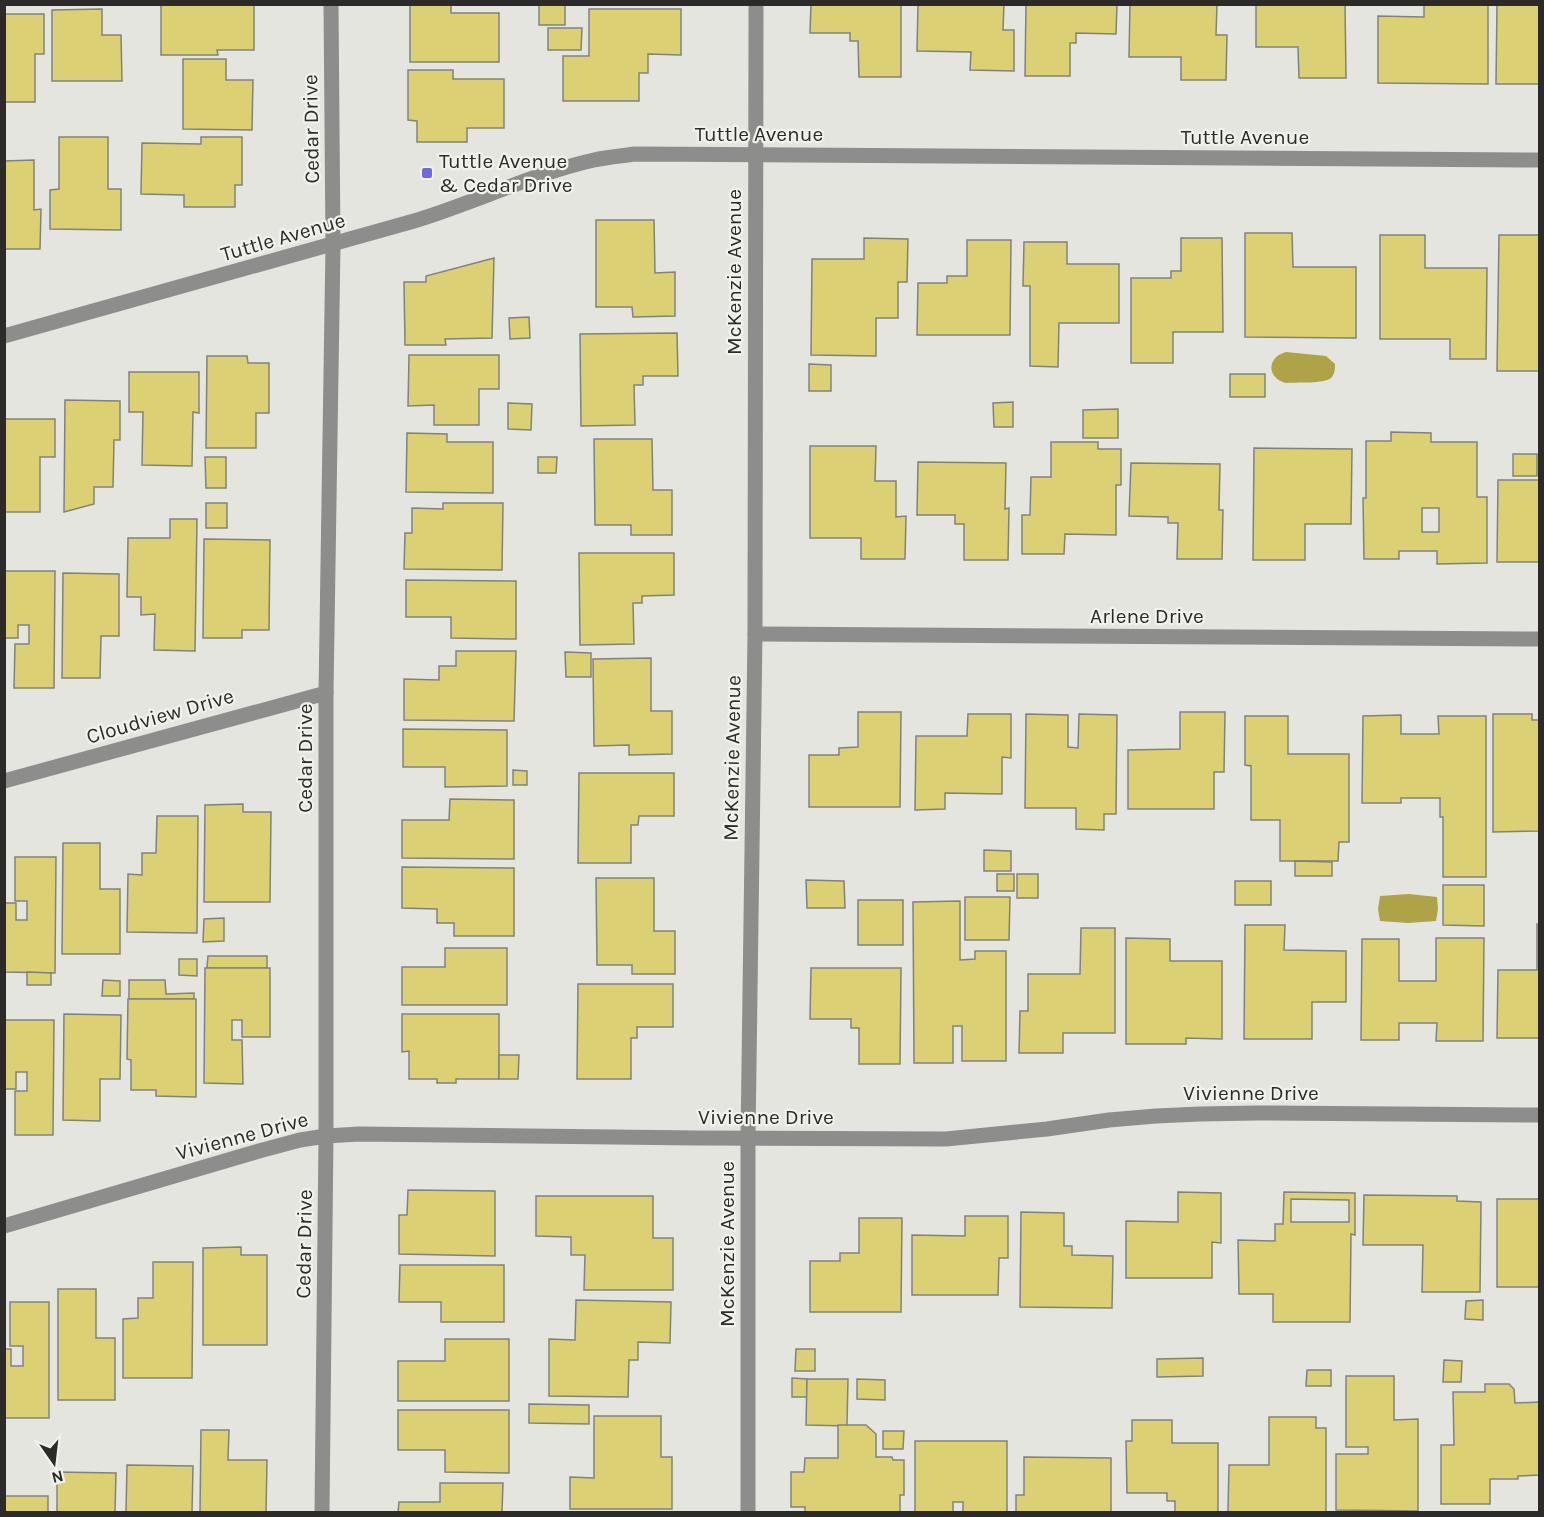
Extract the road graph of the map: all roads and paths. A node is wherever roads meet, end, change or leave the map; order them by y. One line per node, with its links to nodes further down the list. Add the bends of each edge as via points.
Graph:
1 (331, 4): 5 (street, Cedar Drive)
2 (756, 4): 3 (street, McKenzie Avenue)
3 (756, 155): 4 (street, Tuttle Avenue); 5 (street, Tuttle Avenue, via 635,154 596,159 438,214); 7 (street, McKenzie Avenue)
4 (1539, 160)
5 (333, 244): 6 (street, Tuttle Avenue); 9 (street, Cedar Drive)
6 (4, 336)
7 (754, 634): 8 (street, Arlene Drive); 13 (street, McKenzie Avenue)
8 (1539, 639)
9 (326, 693): 10 (street, Cloudview Drive); 12 (street, Cedar Drive)
10 (4, 782)
11 (1539, 1115): 13 (street, Vivienne Drive, via 1200,1114 946,1139)
12 (326, 1136): 13 (street, Vivienne Drive); 14 (street, Vivienne Drive, via 269,1148); 15 (street, Cedar Drive)
13 (748, 1137): 16 (street, McKenzie Avenue)
14 (4, 1226)
15 (322, 1512)
16 (748, 1512)

